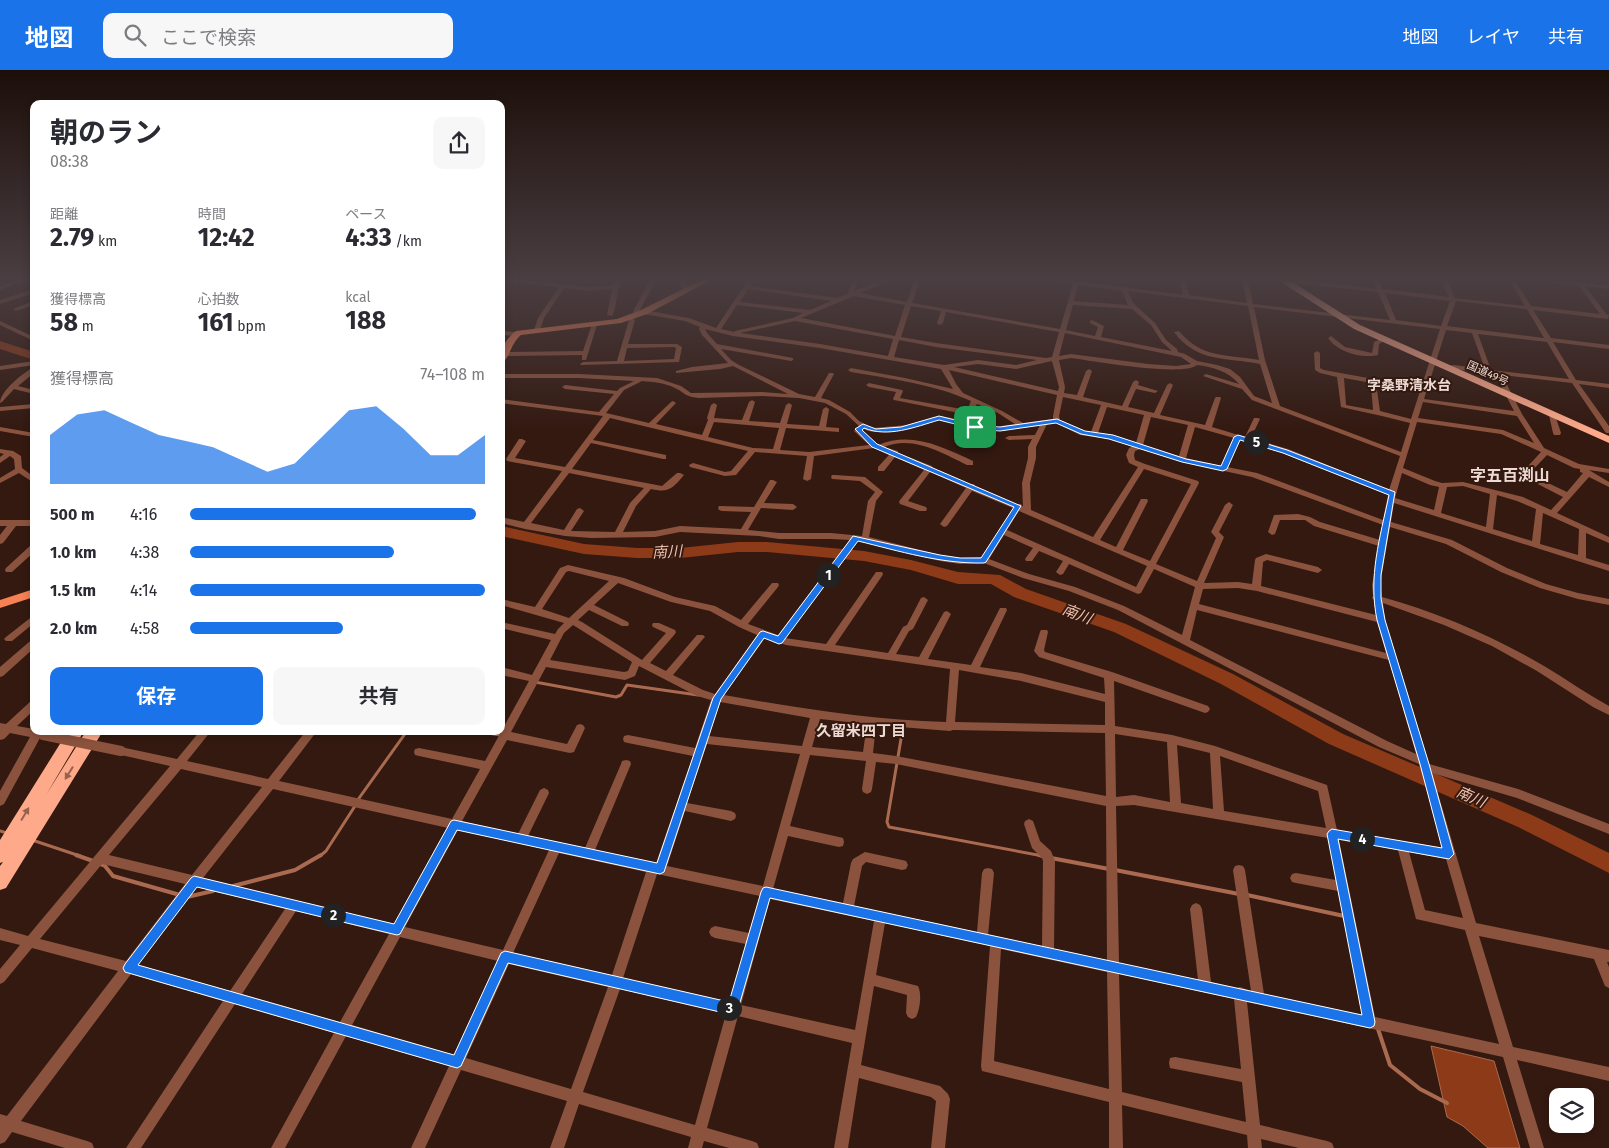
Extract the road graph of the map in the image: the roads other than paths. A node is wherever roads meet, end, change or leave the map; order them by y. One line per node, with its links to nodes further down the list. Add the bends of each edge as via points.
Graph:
1 (16, 330): 24 (street)
2 (534, 330): 22 (main road)
3 (593, 330): 35 (street)
4 (629, 330): 30 (street)
5 (703, 330): 31 (street)
6 (748, 330): 23 (street)
7 (856, 330): 25 (street)
8 (900, 330): 25 (street)
9 (1059, 330): 18 (street)
10 (1100, 330): 26 (street)
11 (1157, 330): 36 (street, via 1176,350)
12 (1255, 330): 44 (street)
13 (1364, 330): 29 (highway, 国道49号)
14 (1443, 330): 42 (street)
15 (1467, 330): 19 (street)
16 (1543, 330): 28 (street)
17 (717, 331): 23 (street)
18 (1063, 331): 26 (street); 39 (street)
19 (1474, 331): 28 (street); 57 (street)
20 (1177, 332): 44 (street, via 1182,340 1206,355)
21 (505, 333): 22 (street)
22 (516, 334): 33 (main road)
23 (732, 334): 38 (street)
24 (30, 337)
25 (897, 338): 38 (street); 41 (street)
26 (1098, 338): 36 (street)
27 (1331, 338): 29 (street, via 1339,348 1372,355 1376,354 1376,343)
28 (1548, 339): 32 (street); 66 (street)
29 (1383, 340): 42 (highway, 国道49号)
30 (625, 346): 47 (street); 47 (street, via 675,345 679,347 677,361)
31 (715, 346): 40 (street); 48 (street)
32 (1609, 347)
33 (505, 352)
34 (1317, 353): 60 (street, via 1317,369)
35 (586, 354): 37 (street); 46 (street)
36 (1175, 354): 43 (street)
37 (505, 357)
38 (890, 358): 49 (street)
39 (1055, 358): 41 (street); 43 (street, via 1077,356 1176,368); 77 (street)
40 (791, 359)
41 (1047, 359): 49 (street, via 1016,367 978,362)
42 (1433, 362): 51 (highway, 国道49号); 83 (street)
43 (1195, 363): 72 (street, via 1225,370)
44 (1262, 363): 94 (street)
45 (30, 364): 50 (street)
46 (583, 364): 47 (street); 62 (street)
47 (620, 364)
48 (733, 364): 56 (street); 78 (street)
49 (944, 367): 76 (street); 77 (street)
50 (0, 368)
51 (1446, 368): 57 (street); 79 (highway, 国道49号)
52 (1352, 369): 64 (street)
53 (851, 370): 76 (street)
54 (1089, 371): 80 (street)
55 (30, 372): 70 (street)
56 (678, 372)
57 (1489, 372): 58 (street)
58 (1498, 373): 66 (street); 79 (street)
59 (831, 374): 82 (street)
60 (1340, 375): 64 (street); 98 (street, via 1343,406)
61 (505, 376): 62 (street)
62 (580, 376): 65 (street)
63 (1206, 376): 72 (street)
64 (1353, 378): 98 (street, via 1374,384 1376,410)
65 (640, 380): 75 (street); 78 (street, via 660,381 698,396)
66 (1575, 382): 69 (street); 120 (street)
67 (869, 385): 93 (street, via 900,391 896,399)
68 (1170, 385): 101 (street)
69 (1609, 386)
70 (13, 387): 73 (street); 84 (street)
71 (565, 387): 75 (street)
72 (1244, 388): 94 (street, via 1252,398)
73 (30, 391)
74 (1155, 391): 96 (street, via 1135,384)
75 (619, 393): 100 (street)
76 (960, 393): 86 (street)
77 (1062, 394): 80 (street); 106 (street)
78 (800, 396): 82 (street)
79 (1509, 396): 99 (street); 102 (highway, 国道49号)
80 (1079, 398): 89 (street)
81 (1218, 398): 116 (street)
82 (818, 399): 113 (street, via 848,412)
83 (1420, 400): 99 (street); 107 (street)
84 (0, 401)
85 (505, 401): 100 (street)
86 (975, 401): 93 (street, via 969,413); 114 (street)
87 (752, 402): 108 (street)
88 (673, 403): 111 (street)
89 (1105, 404): 96 (street); 123 (street)
90 (714, 405): 104 (street)
91 (789, 405): 112 (street)
92 (30, 406): 95 (street)
93 (933, 406): 105 (street)
94 (1277, 408): 142 (street)
95 (0, 409)
96 (1124, 409): 101 (street)
97 (826, 410): 118 (street)
98 (1380, 414): 107 (street)
99 (1519, 414): 137 (street)
100 (604, 415): 111 (street); 128 (street)
101 (1152, 415): 110 (street); 134 (street)
102 (1552, 415): 121 (street); 130 (highway, 国道49号)
103 (1256, 419): 129 (street)
104 (712, 420): 108 (street); 126 (street)
105 (927, 420): 113 (street, via 909,427 876,431); 115 (street, via 944,418)
106 (1057, 421): 109 (street); 123 (street)
107 (1414, 421): 137 (street, via 1503,432); 142 (street)
108 (746, 423): 112 (street)
109 (1044, 424): 114 (street); 124 (street)
110 (1192, 424): 116 (street); 145 (street)
111 (651, 425): 126 (street)
112 (783, 426): 118 (street); 138 (street)
113 (863, 426): 133 (street, via 858,430)
114 (1022, 426): 115 (street)
115 (975, 427): 132 (street, via 970,436)
116 (1208, 428): 125 (street)
117 (0, 429): 122 (street)
118 (822, 429): 119 (street)
119 (836, 430)
120 (1609, 431)
121 (1557, 433)
122 (30, 434)
123 (1094, 435): 134 (street)
124 (1038, 437): 127 (street); 180 (street, via 1032,447 1026,483)
125 (1238, 437): 129 (street); 153 (street)
126 (704, 438): 135 (street)
127 (1009, 438)
128 (590, 440): 143 (street); 156 (street)
129 (1247, 440): 171 (street, via 1292,454)
130 (1609, 440)
131 (522, 441): 144 (street)
132 (987, 441)
133 (877, 446): 140 (street); 141 (street); 147 (street, via 920,442)
134 (1139, 446): 145 (street); 149 (street, via 1130,451 1130,459)
135 (753, 450): 138 (street); 148 (street, via 733,473 724,474)
136 (0, 451): 139 (street)
137 (1544, 451): 150 (street); 170 (street, via 1524,476)
138 (776, 452): 141 (street)
139 (10, 453): 146 (street); 155 (street, via 18,458)
140 (895, 453): 151 (street); 152 (street)
141 (811, 454): 162 (street)
142 (1403, 455): 154 (street)
143 (663, 457)
144 (505, 459): 156 (street)
145 (1182, 460): 153 (street)
146 (0, 461)
147 (970, 463)
148 (693, 465)
149 (1142, 466): 202 (street); 212 (street, via 1195,483)
150 (1577, 466): 157 (street); 158 (street)
151 (929, 468): 167 (street); 178 (street, via 903,502)
152 (881, 469)
153 (1223, 469): 189 (street, via 1254,475)
154 (1399, 469): 171 (street); 182 (street, via 1433,483 1463,484 1520,499)
155 (19, 470): 161 (street); 163 (street)
156 (566, 470): 166 (street); 190 (street)
157 (1609, 471)
158 (1588, 473): 165 (street); 170 (street)
159 (680, 475): 166 (street, via 663,489)
160 (835, 477): 199 (street, via 862,479 879,492 872,501)
161 (30, 478)
162 (807, 479)
163 (0, 481)
164 (772, 482): 177 (street)
165 (1609, 485)
166 (650, 486): 197 (street, via 633,505)
167 (971, 486): 173 (street); 188 (street)
168 (1443, 487): 183 (street)
169 (1493, 496): 193 (street)
170 (1568, 496): 182 (street)
171 (1392, 497): 183 (street); 189 (street)
172 (1144, 501): 206 (street)
173 (1018, 506): 180 (street); 192 (street)
174 (1229, 506): 220 (street, via 1216,532 1220,537)
175 (793, 507): 177 (street)
176 (722, 508): 177 (street)
177 (757, 508): 194 (street)
178 (923, 508)
179 (580, 511): 196 (street)
180 (1027, 511): 202 (street)
181 (1539, 511): 204 (street)
182 (1554, 513): 200 (street)
183 (1437, 514): 193 (street)
184 (505, 521): 190 (street)
185 (30, 522): 187 (street)
186 (1, 524): 187 (street)
187 (13, 524): 201 (street)
188 (944, 524)
189 (1387, 524): 203 (street); 225 (street, via 1449,542 1543,586)
190 (525, 526): 196 (street)
191 (1582, 530): 209 (street)
192 (1001, 531): 205 (street); 210 (street)
193 (1489, 531): 204 (street)
194 (743, 532): 197 (street, via 680,529 655,534); 198 (street)
195 (1272, 532): 203 (street, via 1277,517 1302,516)
196 (566, 534): 197 (street)
197 (617, 535)
198 (856, 538): 199 (street); 245 (street)
199 (866, 539): 210 (street, via 940,558)
200 (1609, 540)
201 (0, 541)
202 (1095, 541): 206 (street)
203 (1382, 544): 223 (street)
204 (1536, 545): 209 (street)
205 (1038, 547): 208 (street); 211 (street)
206 (1118, 551): 212 (street)
207 (30, 552): 214 (street)
208 (1029, 559)
209 (1582, 559): 213 (street)
210 (984, 560): 246 (street, via 1094,597)
211 (1068, 560): 212 (street, via 1138,591); 216 (street)
212 (1152, 566): 220 (street)
213 (1609, 568)
214 (9, 570)
215 (1318, 570): 221 (street, via 1266,557 1259,560)
216 (1060, 572)
217 (879, 574): 248 (street)
218 (616, 579): 228 (street); 230 (street, via 565,568); 238 (street, via 674,600 712,608)
219 (775, 585): 238 (street)
220 (1200, 586): 221 (street); 229 (street)
221 (1256, 588): 233 (street)
222 (30, 594): 227 (main road)
223 (1376, 598): 233 (street); 265 (street, via 1450,624 1522,659)
224 (924, 600): 249 (street)
225 (1609, 602)
226 (505, 603): 230 (street)
227 (0, 604)
228 (588, 606): 235 (street); 236 (street)
229 (1194, 606): 246 (street); 250 (street)
230 (538, 610): 235 (street)
231 (1002, 610): 255 (street)
232 (947, 614): 251 (street)
233 (1381, 620): 250 (street)
234 (30, 621): 244 (street)
235 (571, 621): 243 (street); 253 (street)
236 (625, 624)
237 (656, 625): 253 (street, via 672,632)
238 (742, 625): 241 (street)
239 (505, 626): 243 (street)
240 (1044, 632): 258 (street, via 1039,651 1042,655)
241 (763, 634): 245 (street); 261 (street)
242 (700, 637): 259 (street)
243 (557, 638): 252 (street)
244 (9, 639)
245 (779, 640): 248 (street)
246 (1185, 640): 291 (street)
247 (30, 646): 257 (street)
248 (828, 648): 249 (street)
249 (890, 657): 251 (street)
250 (1392, 658): 291 (street)
251 (922, 662): 254 (street)
252 (544, 663): 253 (street, via 625,676); 260 (street)
253 (641, 663): 259 (street)
254 (955, 666): 255 (street); 268 (street)
255 (974, 669): 262 (street)
256 (505, 672): 260 (street)
257 (0, 673)
258 (1109, 675): 262 (street); 264 (street)
259 (667, 676): 261 (street, via 700,694)
260 (535, 679): 273 (street)
261 (717, 698): 266 (street); 283 (street)
262 (1109, 699): 271 (street)
263 (30, 707): 269 (street)
264 (1205, 709)
265 (1609, 711)
266 (816, 715): 268 (street, via 909,726); 285 (street)
267 (870, 726): 288 (street)
268 (950, 727): 271 (street)
269 (4, 728): 272 (street); 280 (street)
270 (580, 728): 279 (street, via 570,749)
271 (1110, 729): 282 (street); 297 (street)
272 (30, 733)
273 (505, 733)
274 (40, 735): 289 (street, bridge); 296 (street)
275 (74, 735): 313 (highway, one-way to 275)
276 (92, 735): 321 (highway, one-way to 321)
277 (203, 735): 289 (street)
278 (309, 735): 293 (street)
279 (504, 735): 292 (street)
280 (0, 736)
281 (628, 739): 287 (street)
282 (1172, 739): 284 (street); 299 (street)
283 (704, 740): 285 (street); 287 (street)
284 (1215, 750): 300 (street); 306 (street, via 1323,788)
285 (807, 751): 288 (street); 305 (street)
286 (419, 752): 292 (street)
287 (700, 753): 298 (street)
288 (870, 757): 294 (street); 297 (street)
289 (179, 764): 293 (street); 314 (street)
290 (626, 764): 311 (street)
291 (1425, 764): 304 (street, via 1518,794); 312 (street)
292 (487, 766): 303 (street)
293 (271, 785): 303 (street); 320 (street)
294 (867, 789)
295 (544, 793): 307 (street)
296 (0, 801)
297 (1111, 802): 299 (street, via 1134,800); 338 (street)
298 (682, 806): 301 (street); 316 (street)
299 (1176, 807): 300 (street)
300 (1219, 814): 306 (street)
301 (731, 816)
302 (1029, 824): 335 (street, via 1036,844 1049,861)
303 (454, 825): 307 (street); 329 (street)
304 (1609, 829)
305 (784, 830): 308 (street); 323 (street)
306 (1332, 834): 309 (street); 322 (street)
307 (521, 839): 310 (street)
308 (839, 842)
309 (1402, 846): 312 (street); 328 (street, via 1420,915)
310 (556, 847): 311 (street); 337 (street)
311 (588, 854): 316 (street)
312 (1449, 854): 328 (street)
313 (0, 855)
314 (100, 858): 320 (street); 334 (street)
315 (902, 865): 326 (street, via 865,857 857,862)
316 (657, 868): 323 (street); 342 (street)
317 (1239, 870): 346 (street)
318 (988, 873): 333 (street)
319 (1296, 878): 322 (street)
320 (194, 881): 324 (street); 339 (street)
321 (0, 882)
322 (1342, 886): 350 (street)
323 (766, 892): 326 (street); 332 (street)
324 (293, 906): 329 (street); 347 (street)
325 (1196, 909): 344 (street)
326 (847, 910): 327 (street)
327 (880, 917): 333 (street); 341 (street)
328 (1470, 926): 336 (street); 353 (street)
329 (397, 930): 337 (street); 351 (street)
330 (715, 932): 332 (street)
331 (0, 934): 334 (street)
332 (753, 940): 348 (street)
333 (989, 940): 335 (street); 360 (street, via 987,1066)
334 (29, 943): 339 (street); 340 (street)
335 (1048, 952): 338 (street)
336 (1603, 955): 343 (street)
337 (505, 957): 342 (street); 354 (street)
338 (1114, 967): 344 (street); 360 (street)
339 (128, 968): 347 (street); 361 (street)
340 (0, 978)
341 (869, 979): 349 (street, via 914,990); 352 (street)
342 (616, 982): 348 (street); 359 (street)
343 (1609, 982)
344 (1205, 986): 345 (street)
345 (1240, 993): 346 (street); 358 (street)
346 (1258, 997): 350 (street)
347 (233, 998): 351 (street); 366 (street)
348 (733, 1009): 352 (street); 363 (street)
349 (912, 1013)
350 (1370, 1022): 353 (street)
351 (344, 1029): 354 (street); 367 (street)
352 (860, 1038): 356 (street)
353 (1506, 1052): 357 (street); 377 (street)
354 (457, 1062): 359 (street); 368 (street)
355 (1175, 1063): 358 (street)
356 (854, 1070): 372 (street); 373 (street, via 936,1091 943,1099)
357 (1609, 1074)
358 (1248, 1077): 362 (street)
359 (575, 1097): 363 (street); 369 (street)
360 (1116, 1097): 362 (street); 374 (street)
361 (5, 1122): 364 (street); 365 (street)
362 (1253, 1130): 375 (street); 376 (street)
363 (698, 1134): 370 (street); 371 (street)
364 (0, 1136)
365 (87, 1148)
366 (133, 1148)
367 (278, 1148)
368 (418, 1148)
369 (557, 1148)
370 (694, 1148)
371 (752, 1148)
372 (841, 1148)
373 (938, 1148)
374 (1116, 1148)
375 (1255, 1148)
376 (1328, 1148)
377 (1537, 1148)

